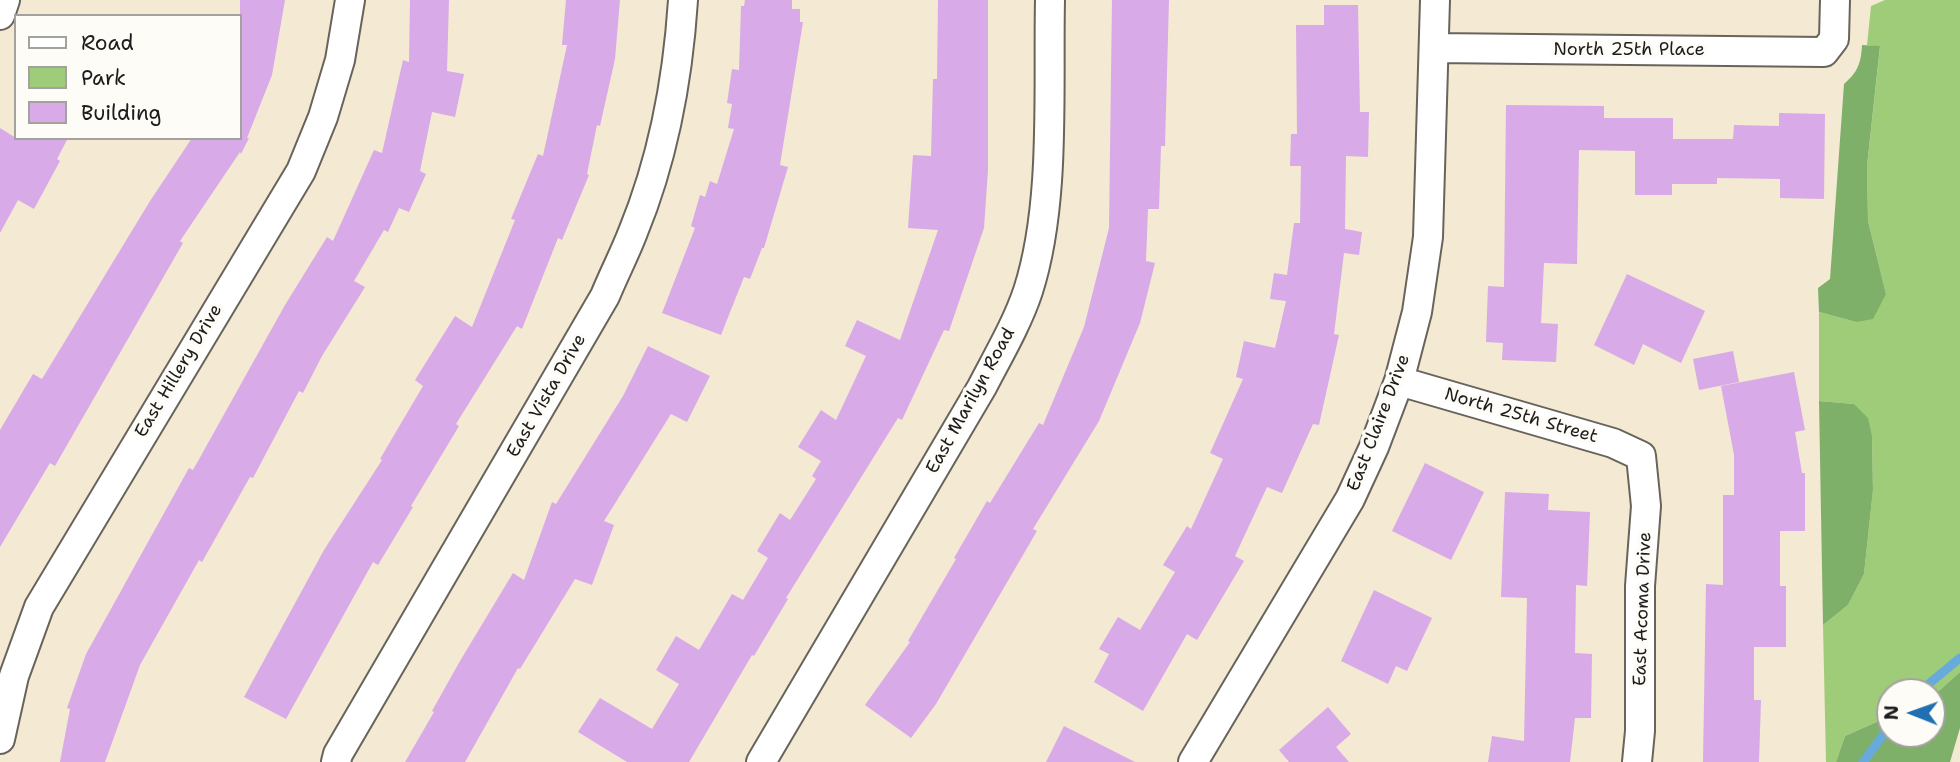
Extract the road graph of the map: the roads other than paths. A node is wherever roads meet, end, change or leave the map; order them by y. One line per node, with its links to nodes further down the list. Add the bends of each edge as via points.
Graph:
1 (5, 0): 7 (street)
2 (350, 0): 11 (street, East Hillery Drive, via 337,71 301,171 39,607 14,676)
3 (683, 0): 12 (street, East Vista Drive, via 673,89 655,166 605,296)
4 (1050, 0): 13 (street, East Marilyn Road, via 1044,221 1028,291 982,387)
5 (1434, 0): 8 (street, East Claire Drive)
6 (1835, 0): 8 (street, North 25th Place, via 1834,39 1824,52)
7 (0, 15)
8 (1434, 48): 9 (street, East Claire Drive, via 1429,237 1417,312)
9 (1399, 381): 10 (street, North 25th Street, via 1612,443); 14 (street, East Claire Drive, via 1350,499)
10 (1641, 456): 15 (street, East Acoma Drive, via 1646,506)
11 (0, 739)
12 (336, 762)
13 (761, 762)
14 (1193, 762)
15 (1637, 762)

